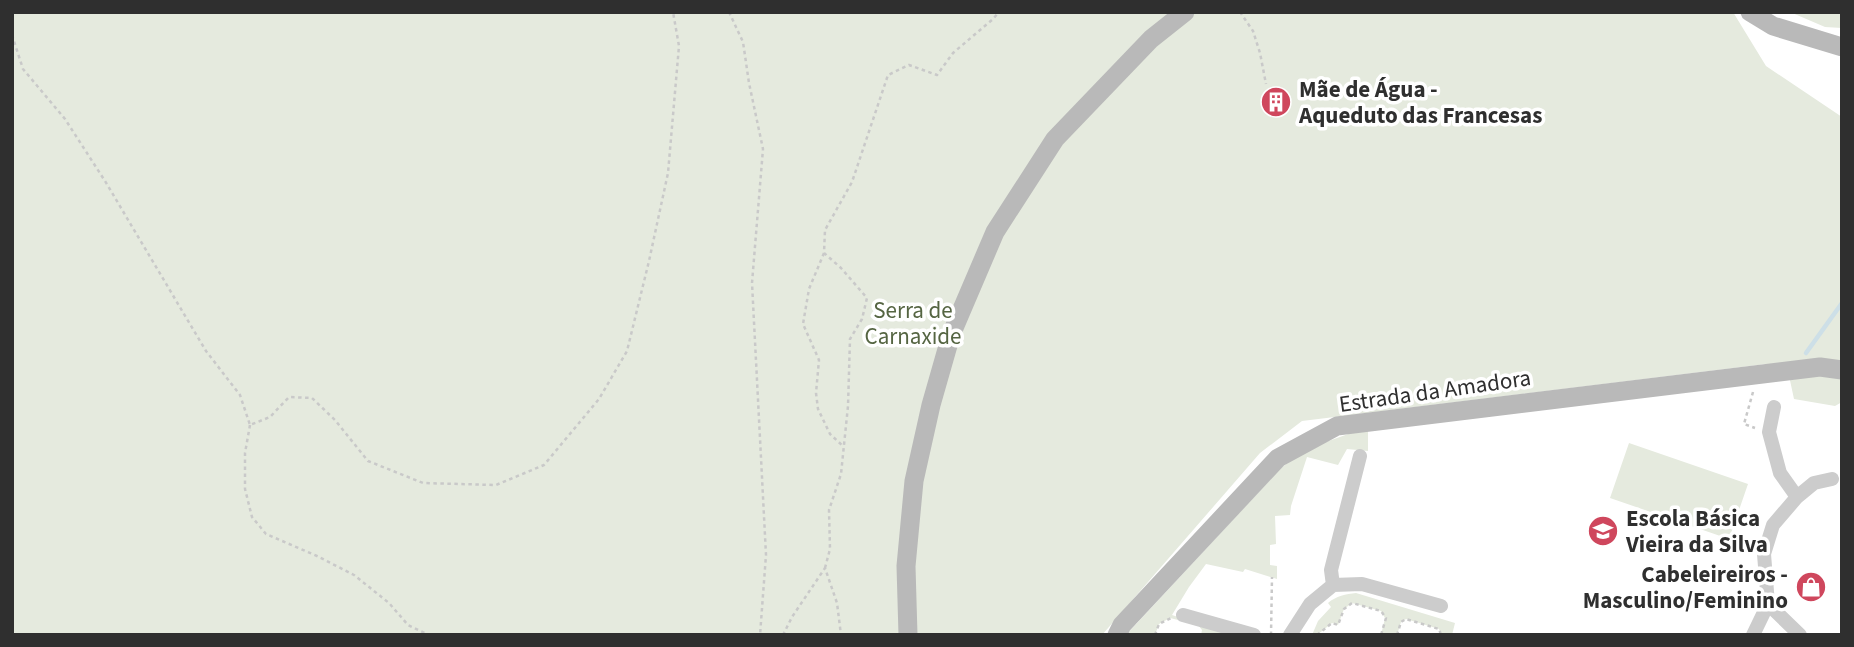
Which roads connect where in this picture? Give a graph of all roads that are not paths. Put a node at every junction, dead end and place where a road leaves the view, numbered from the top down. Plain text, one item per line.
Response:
1 (1185, 12) edge
2 (1749, 12) edge
3 (1842, 47) edge
4 (1842, 370) edge
5 (1774, 407) dead end
6 (1360, 456) dead end
7 (1832, 479) dead end
8 (1797, 497) junction
9 (1334, 585) junction
10 (1768, 604) junction
11 (1441, 606) dead end
12 (1183, 615) dead end
13 (908, 635) edge
14 (1117, 635) edge
15 (1254, 635) edge
16 (1290, 635) edge
17 (1753, 635) edge
18 (1800, 635) edge

1 - 13 street
2 - 3 street
4 - 14 street, Estrada da Amadora
5 - 8 street
6 - 9 street
7 - 8 street
8 - 10 street
9 - 11 street
9 - 16 street
10 - 17 street
10 - 18 street
12 - 15 street

